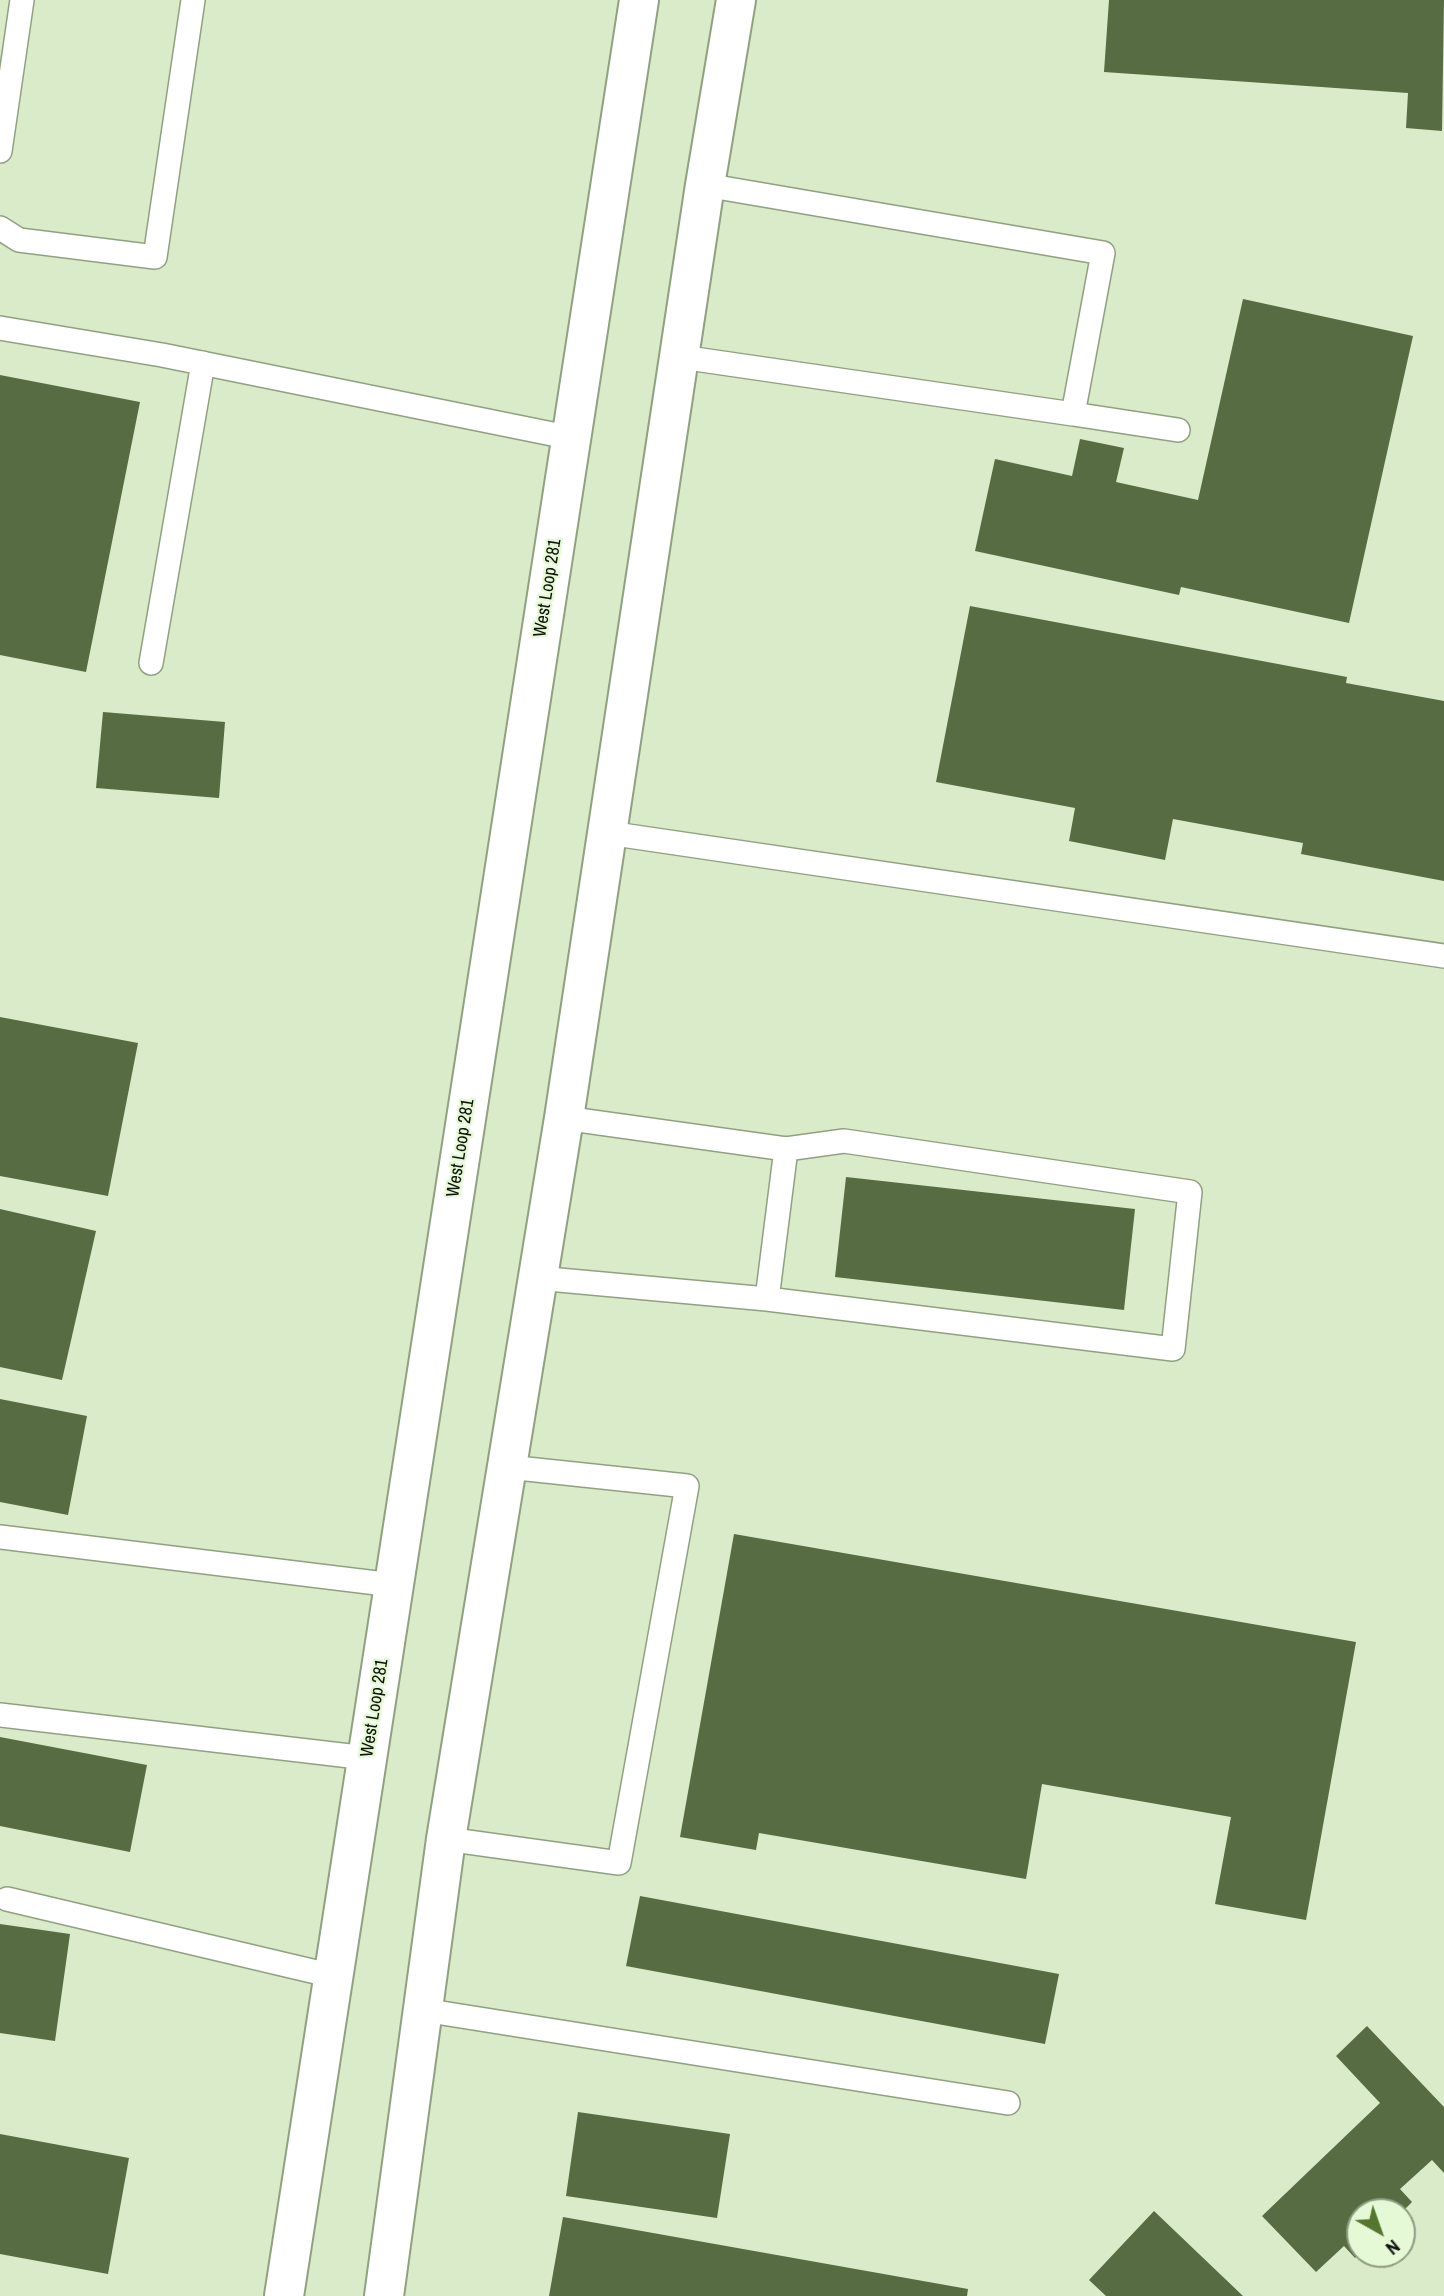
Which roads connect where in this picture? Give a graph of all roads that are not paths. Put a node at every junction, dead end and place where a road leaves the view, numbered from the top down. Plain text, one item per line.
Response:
1 (22, 0) edge
2 (193, 0) edge
3 (639, 0) edge
4 (736, 0) edge
5 (0, 151) edge
6 (705, 185) junction
7 (0, 228) edge
8 (0, 328) edge
9 (681, 357) junction
10 (203, 363) junction
11 (1073, 414) junction
12 (1178, 430) dead end
13 (572, 438) junction
14 (151, 663) dead end
15 (608, 833) junction
16 (1444, 956) edge
17 (564, 1118) junction
18 (786, 1149) junction
19 (537, 1278) junction
20 (767, 1299) junction
21 (508, 1466) junction
22 (0, 1537) edge
23 (393, 1586) junction
24 (0, 1715) edge
25 (367, 1758) junction
26 (446, 1839) junction
27 (7, 1899) dead end
28 (333, 1976) junction
29 (423, 2010) junction
30 (1008, 2102) dead end
31 (284, 2296) edge
32 (384, 2296) edge

1 - 5 lane
2 - 7 lane
3 - 13 highway, West Loop 281
4 - 6 highway
6 - 9 highway
6 - 11 lane
8 - 10 lane
9 - 11 lane
9 - 15 highway
10 - 13 lane
10 - 14 lane
11 - 12 lane
13 - 23 highway, West Loop 281
15 - 16 lane
15 - 17 highway
17 - 18 lane
17 - 19 highway
18 - 20 lane
18 - 20 lane
19 - 20 lane
19 - 21 highway
21 - 26 highway
21 - 26 lane
22 - 23 lane
23 - 25 highway, West Loop 281
24 - 25 lane
25 - 28 highway, West Loop 281
26 - 29 highway
27 - 28 lane
28 - 31 highway, West Loop 281
29 - 30 lane
29 - 32 highway

